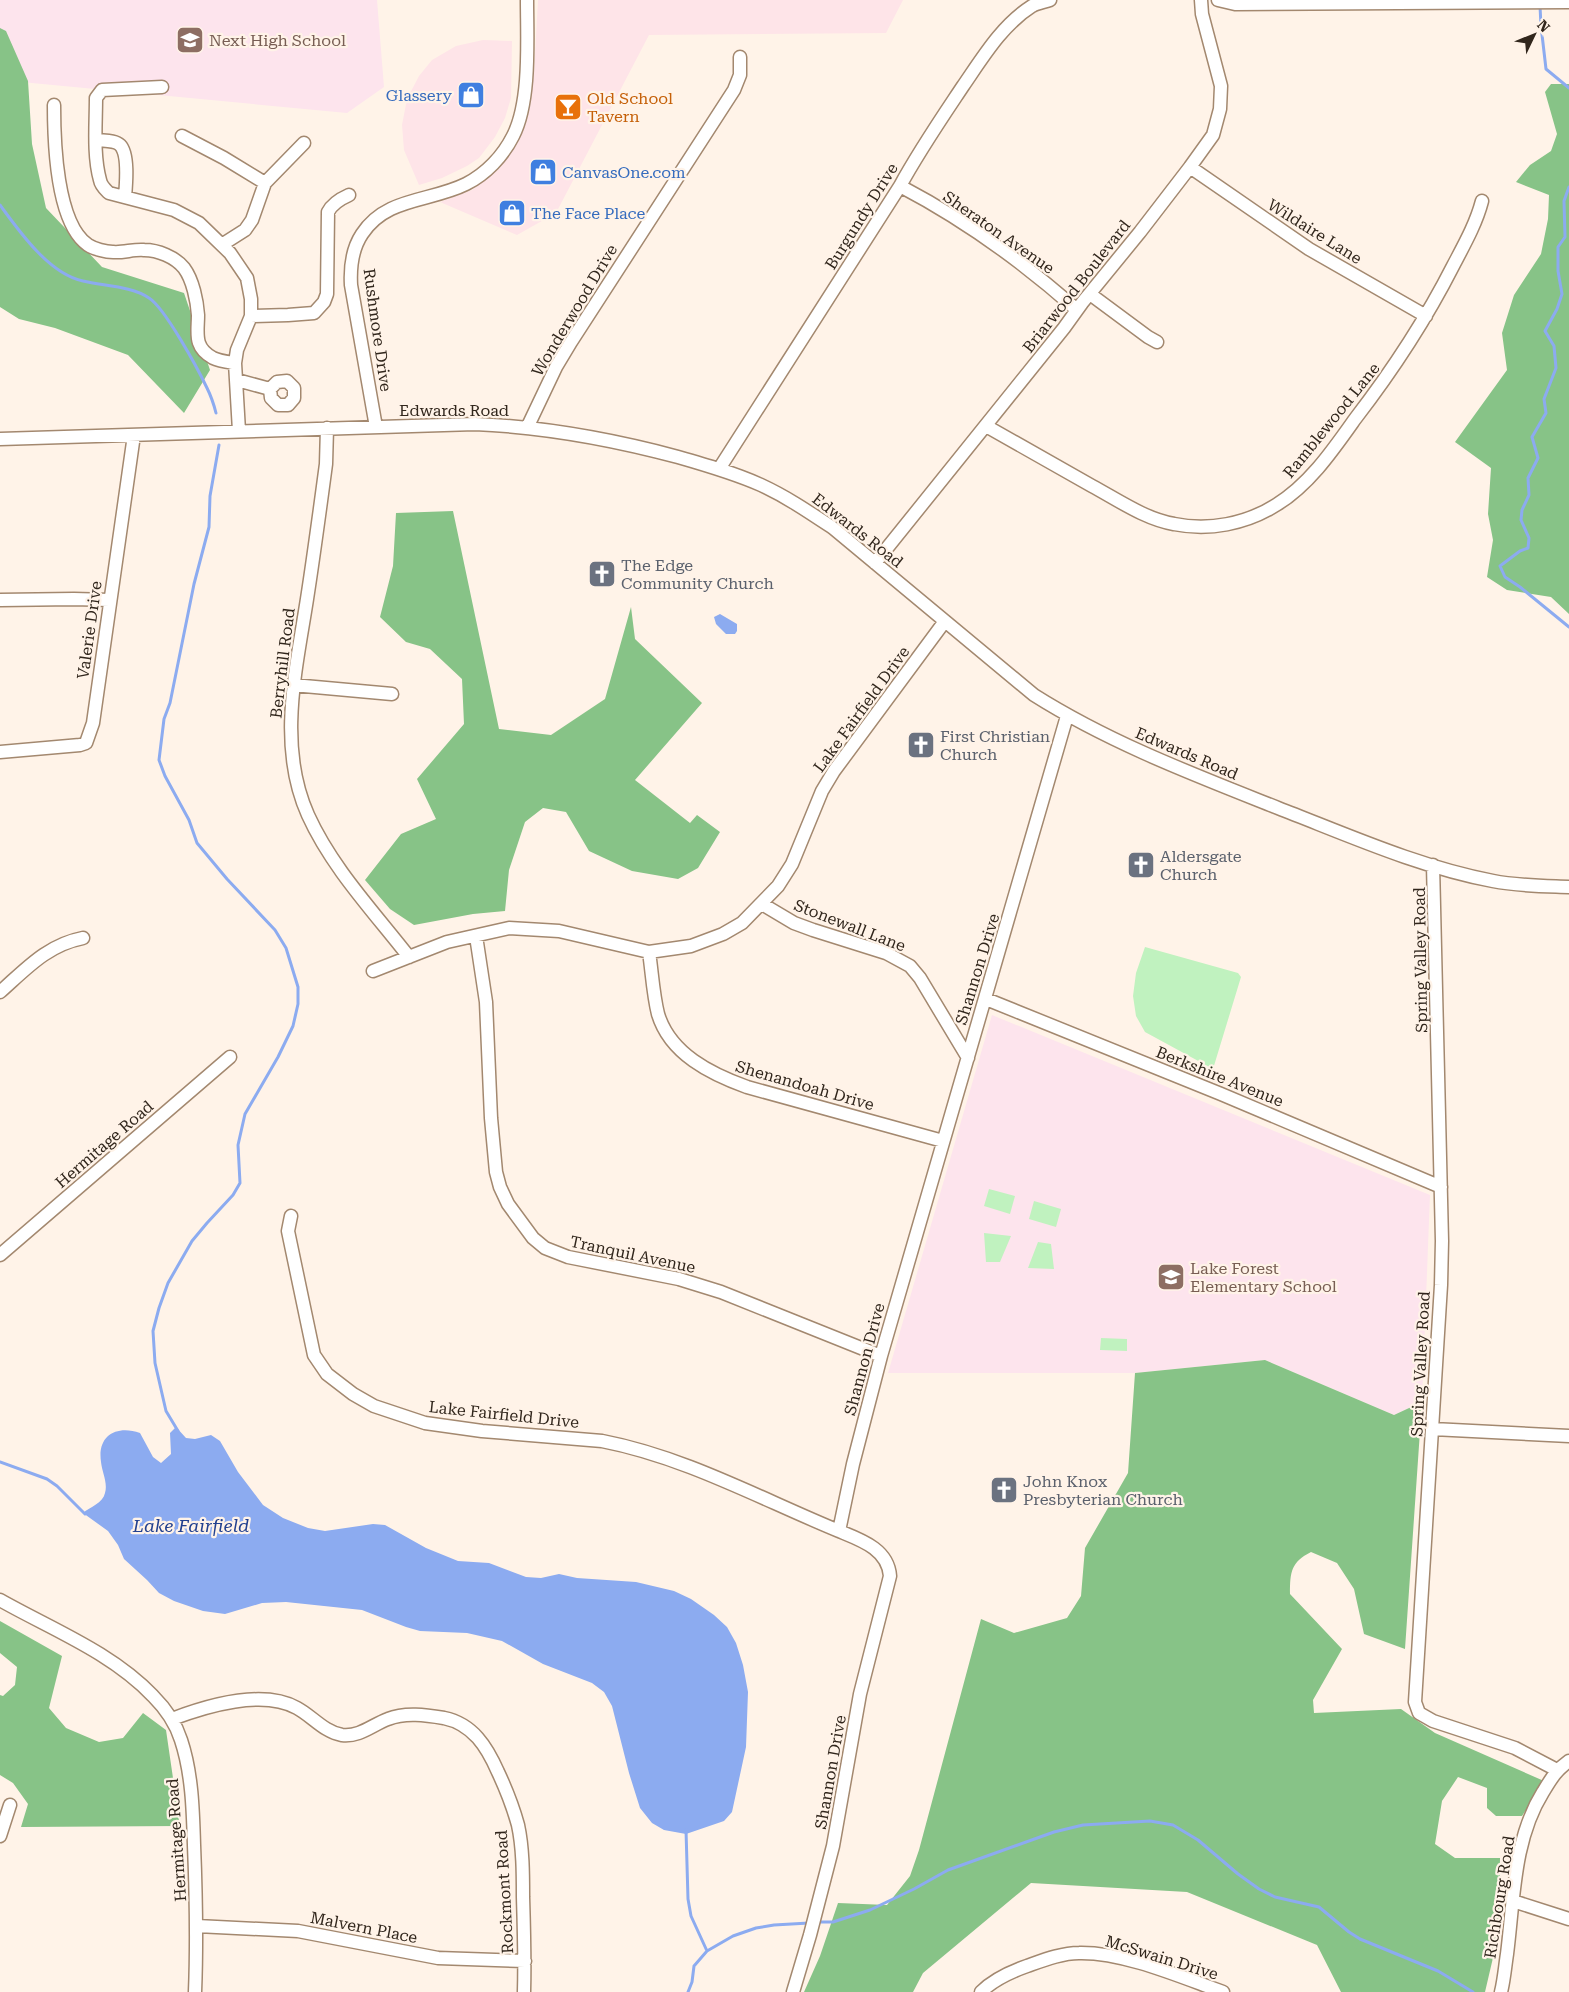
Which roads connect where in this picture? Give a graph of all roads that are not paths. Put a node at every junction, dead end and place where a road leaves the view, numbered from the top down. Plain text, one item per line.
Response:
1 (527, 0) edge
2 (1050, 0) edge
3 (1201, 0) edge
4 (1218, 0) edge
5 (1569, 2) edge
6 (740, 57) dead end
7 (162, 87) dead end
8 (54, 104) dead end
9 (182, 136) dead end
10 (97, 140) junction
11 (304, 143) dead end
12 (1190, 167) junction
13 (265, 183) junction
14 (900, 186) junction
15 (349, 194) dead end
16 (125, 197) junction
17 (1482, 201) dead end
18 (223, 244) junction
19 (1090, 294) junction
20 (1076, 310) junction
21 (252, 316) junction
22 (1426, 316) junction
23 (1157, 342) dead end
24 (235, 363) junction
25 (237, 380) junction
26 (270, 389) dead end
27 (986, 426) junction
28 (376, 427) junction
29 (327, 428) junction
30 (527, 428) junction
31 (239, 430) junction
32 (134, 435) junction
33 (0, 439) edge
34 (719, 469) junction
35 (875, 563) junction
36 (0, 600) edge
37 (109, 600) junction
38 (945, 621) junction
39 (293, 685) junction
40 (392, 694) dead end
41 (1068, 716) junction
42 (0, 752) edge
43 (1433, 865) junction
44 (1569, 887) edge
45 (762, 904) junction
46 (476, 936) junction
47 (83, 938) dead end
48 (648, 952) junction
49 (409, 957) junction
50 (373, 971) dead end
51 (0, 992) edge
52 (986, 999) junction
53 (230, 1056) dead end
54 (968, 1058) junction
55 (943, 1141) junction
56 (1441, 1187) junction
57 (291, 1216) dead end
58 (0, 1255) edge
59 (881, 1356) junction
60 (1433, 1429) junction
61 (1569, 1436) edge
62 (839, 1530) junction
63 (0, 1600) edge
64 (172, 1719) junction
65 (1569, 1761) edge
66 (1557, 1770) junction
67 (10, 1805) dead end
68 (0, 1836) edge
69 (1513, 1901) junction
70 (1569, 1919) edge
71 (197, 1926) junction
72 (525, 1961) junction
73 (195, 1992) edge
74 (524, 1992) edge
75 (792, 1992) edge
76 (981, 1992) edge
77 (1223, 1992) edge
78 (1501, 1992) edge

1 - 28 street, Rushmore Drive
2 - 14 street, Burgundy Drive
3 - 12 street, Briarwood Boulevard
4 - 5 street
6 - 30 street, Wonderwood Drive
7 - 10 street
8 - 24 street
9 - 13 street
10 - 16 street
10 - 16 street
11 - 13 street
12 - 19 street, Briarwood Boulevard
12 - 22 street, Wildaire Lane
13 - 18 street
14 - 20 street, Sheraton Avenue
14 - 34 street, Burgundy Drive
15 - 21 street
16 - 18 street
17 - 22 street, Ramblewood Lane
18 - 21 street
19 - 20 street, Briarwood Boulevard
19 - 23 street
20 - 27 street, Briarwood Boulevard
21 - 24 street
22 - 27 street, Ramblewood Lane
24 - 25 street
25 - 26 street
25 - 31 street
27 - 35 street, Briarwood Boulevard
28 - 29 street, Edwards Road
28 - 30 street, Edwards Road
29 - 31 street, Edwards Road
29 - 39 street, Berryhill Road
30 - 34 street, Edwards Road
31 - 32 street, Edwards Road
32 - 33 street, Edwards Road
32 - 37 street, Valerie Drive
34 - 35 street, Edwards Road
35 - 38 street, Edwards Road
36 - 37 street
37 - 42 street, Valerie Drive
38 - 41 street, Edwards Road
38 - 45 street, Lake Fairfield Drive
39 - 40 street
39 - 49 street, Berryhill Road
41 - 43 street, Edwards Road
41 - 52 street, Shannon Drive
43 - 44 street, Edwards Road
43 - 56 street, Spring Valley Road
45 - 48 street, Lake Fairfield Drive
45 - 54 street, Stonewall Lane
46 - 48 street, Lake Fairfield Drive
46 - 49 street, Lake Fairfield Drive
46 - 59 street, Tranquil Avenue
47 - 51 street
48 - 55 street, Shenandoah Drive
49 - 50 street, Lake Fairfield Drive
52 - 54 street, Shannon Drive
52 - 56 street, Berkshire Avenue
53 - 58 street, Hermitage Road
54 - 55 street, Shannon Drive
55 - 59 street, Shannon Drive
56 - 60 street, Spring Valley Road
57 - 62 street, Lake Fairfield Drive
59 - 62 street, Shannon Drive
60 - 61 street
60 - 66 street, Spring Valley Road
62 - 75 street, Shannon Drive
63 - 64 street, Hermitage Road
64 - 71 street, Hermitage Road
64 - 72 street, Rockmont Road
65 - 66 street, Richbourg Road
66 - 69 street, Richbourg Road
67 - 68 street
69 - 70 street
69 - 78 street, Richbourg Road
71 - 72 street, Malvern Place
71 - 73 street, Hermitage Road
72 - 74 street, Rockmont Road
76 - 77 street, McSwain Drive

